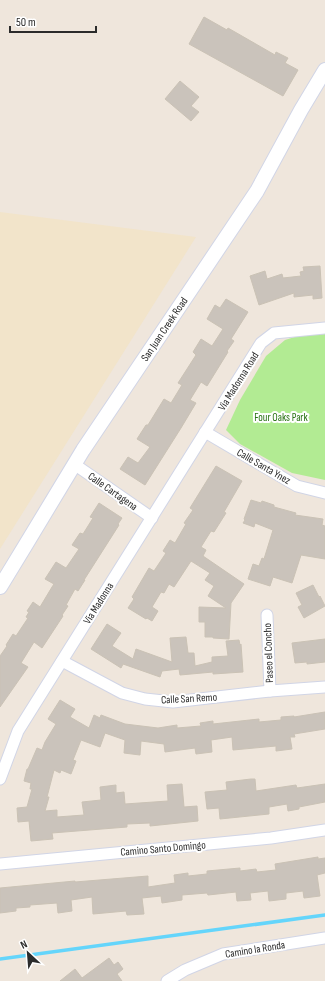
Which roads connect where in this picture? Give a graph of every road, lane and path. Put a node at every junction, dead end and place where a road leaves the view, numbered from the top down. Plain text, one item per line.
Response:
1 (325, 70) edge
2 (325, 328) edge
3 (205, 432) junction
4 (74, 464) junction
5 (325, 493) edge
6 (152, 518) junction
7 (0, 587) edge
8 (267, 616) dead end
9 (62, 662) junction
10 (325, 687) edge
11 (270, 691) junction
12 (0, 779) edge
13 (325, 830) edge
14 (0, 864) edge
15 (325, 938) edge
16 (167, 981) edge

1 - 4 street, San Juan Creek Road
2 - 3 street, Via Madonna Road
3 - 5 street, Calle Santa Ynez
3 - 6 street, Via Madonna
4 - 6 street, Calle Cartagena
4 - 7 street, San Juan Creek Road
6 - 9 street, Via Madonna
8 - 11 street, Paseo el Concho
9 - 11 street, Calle San Remo
9 - 12 street, Via Madonna
10 - 11 street, Calle San Remo
13 - 14 street, Camino Santo Domingo
15 - 16 street, Camino la Ronda

